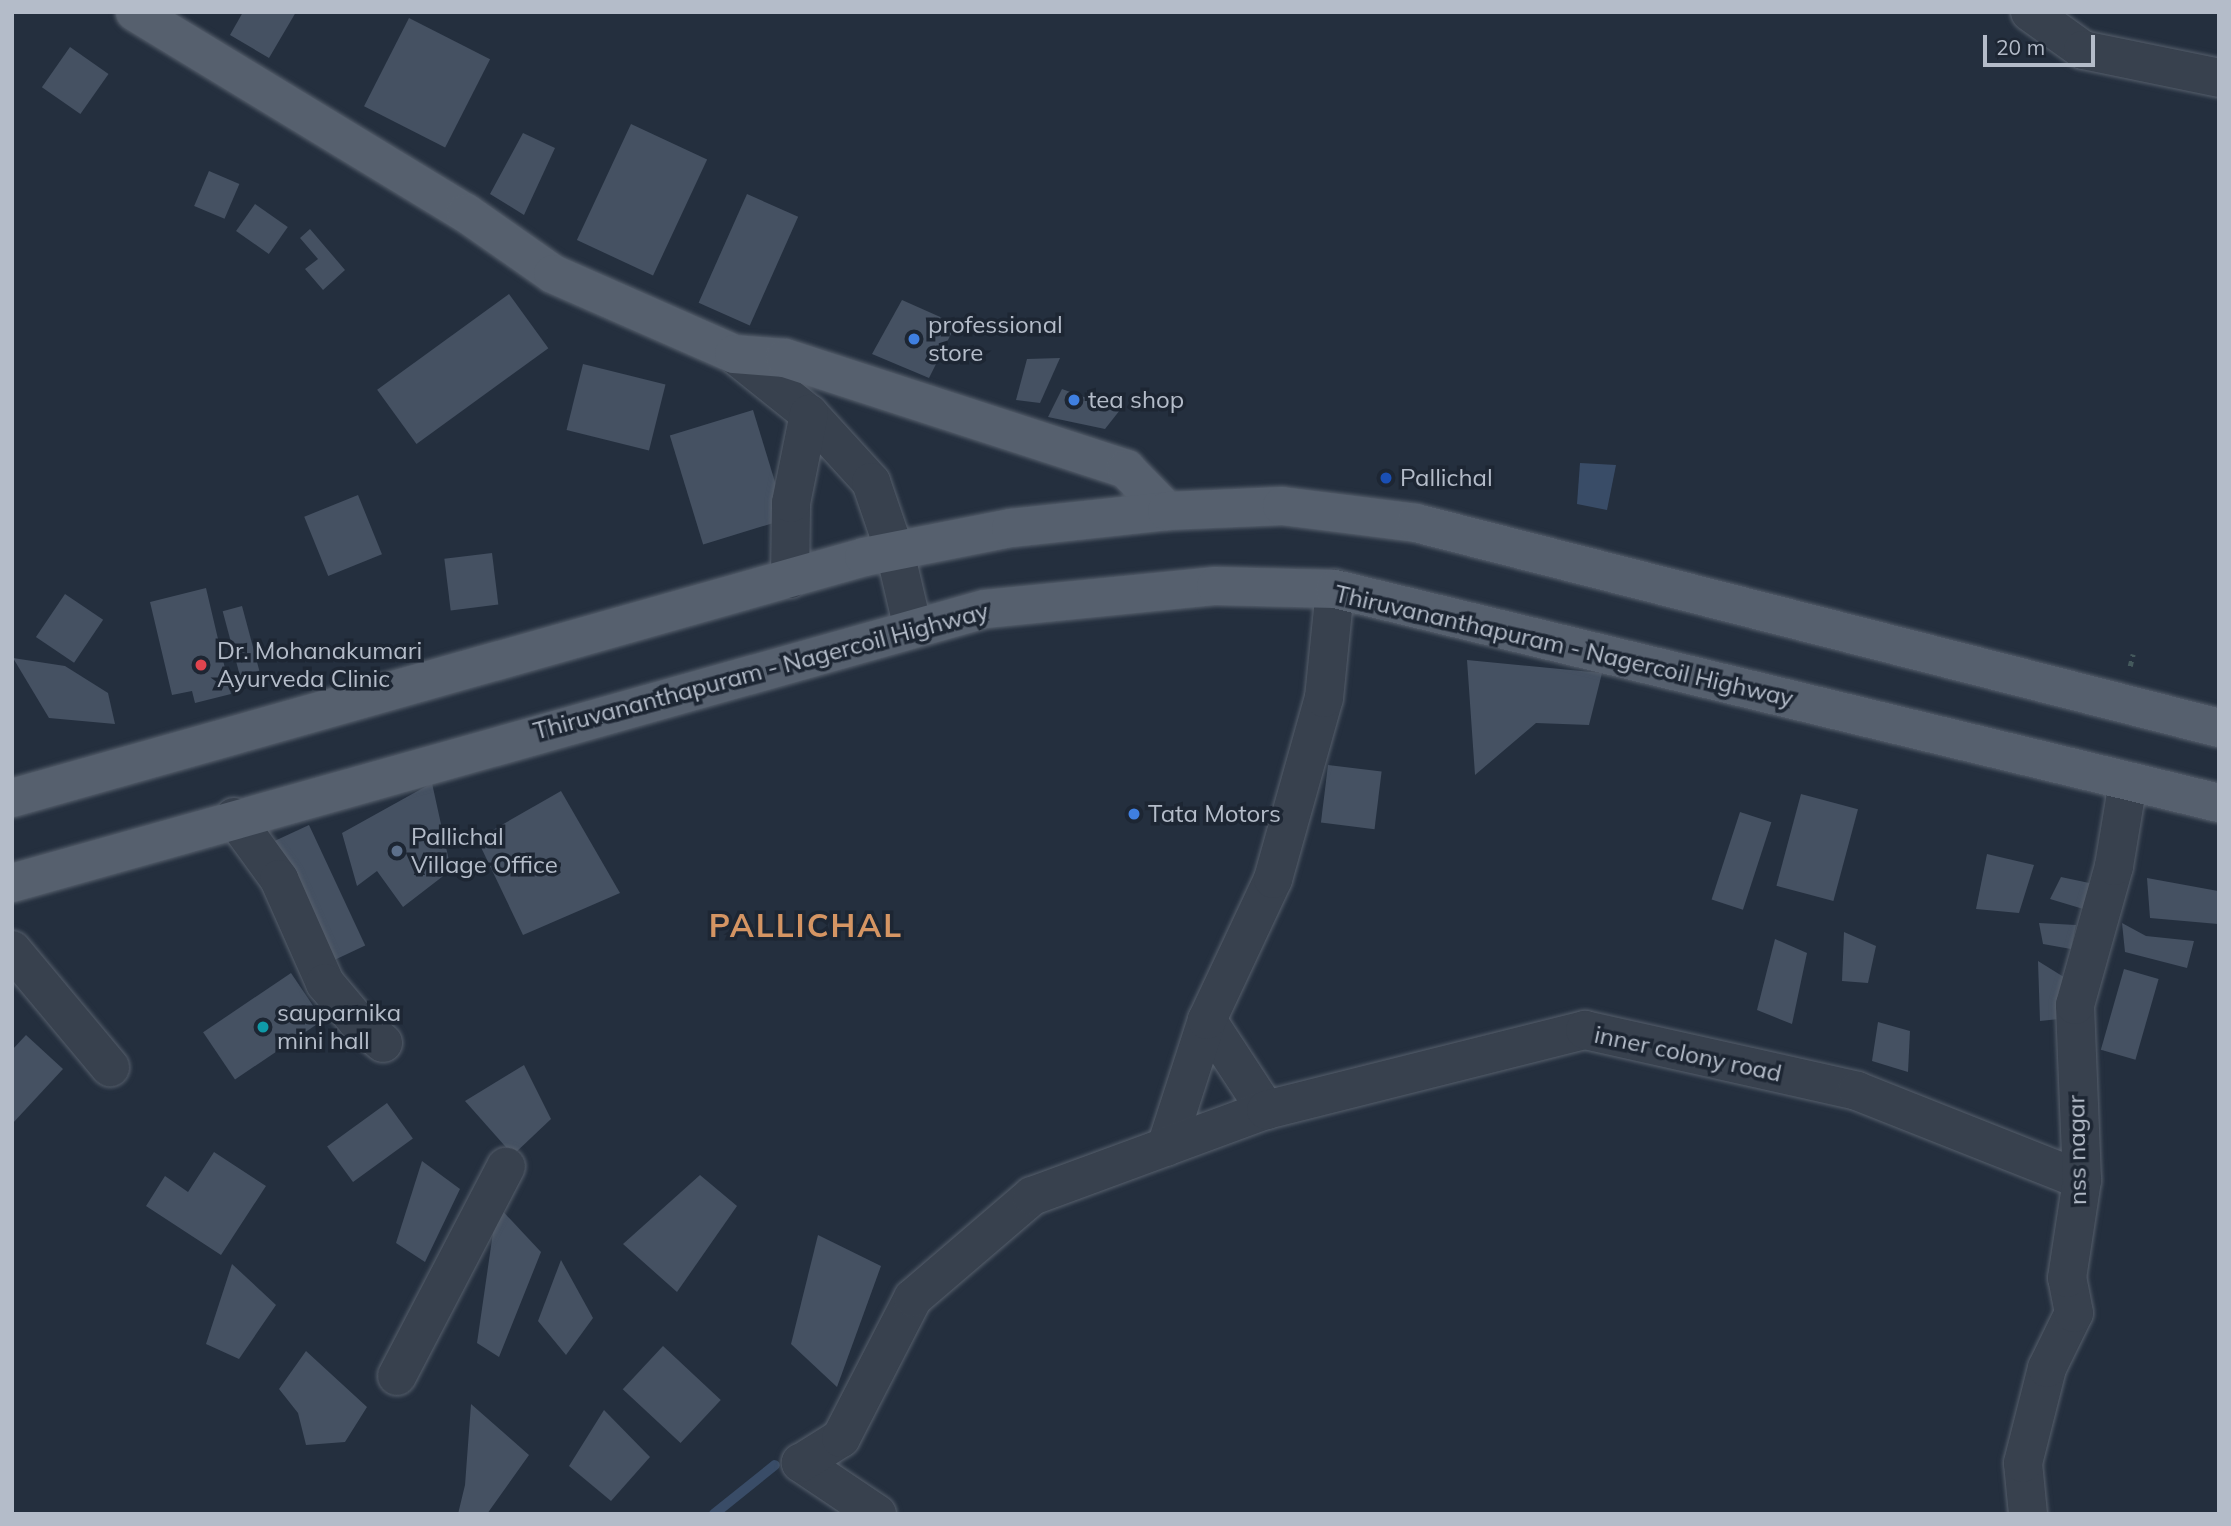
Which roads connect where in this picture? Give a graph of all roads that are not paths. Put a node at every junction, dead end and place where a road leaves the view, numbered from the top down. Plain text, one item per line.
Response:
1 (135, 12) edge
2 (2030, 12) edge
3 (2219, 78) edge
4 (734, 354) junction
5 (809, 414) junction
6 (1167, 511) junction
7 (895, 552) junction
8 (790, 579) junction
9 (1335, 589) junction
10 (913, 629) junction
11 (2219, 728) edge
12 (2128, 782) junction
13 (12, 798) edge
14 (2219, 803) edge
15 (234, 817) junction
16 (12, 883) edge
17 (12, 950) edge
18 (1207, 1020) junction
19 (383, 1043) dead end
20 (110, 1067) dead end
21 (1266, 1110) junction
22 (1166, 1147) junction
23 (506, 1167) dead end
24 (2082, 1180) junction
25 (397, 1376) dead end
26 (877, 1514) edge
27 (2028, 1514) edge

1 - 4 main road
2 - 3 street
4 - 5 street
4 - 6 main road
5 - 7 street
5 - 8 street
6 - 7 main road
6 - 11 main road
7 - 8 main road
7 - 10 street
8 - 13 main road
9 - 10 main road, Thiruvananthapuram - Nagercoil Highway
9 - 12 main road, Thiruvananthapuram - Nagercoil Highway
9 - 18 street
10 - 15 main road, Thiruvananthapuram - Nagercoil Highway
12 - 14 main road, Thiruvananthapuram - Nagercoil Highway
12 - 24 street, nss nagar
15 - 16 main road, Thiruvananthapuram - Nagercoil Highway
15 - 19 street
17 - 20 street
18 - 21 street
18 - 22 street
21 - 22 street, inner colony road
21 - 24 street, inner colony road
22 - 26 street, inner colony road
23 - 25 street
24 - 27 street, nss nagar

